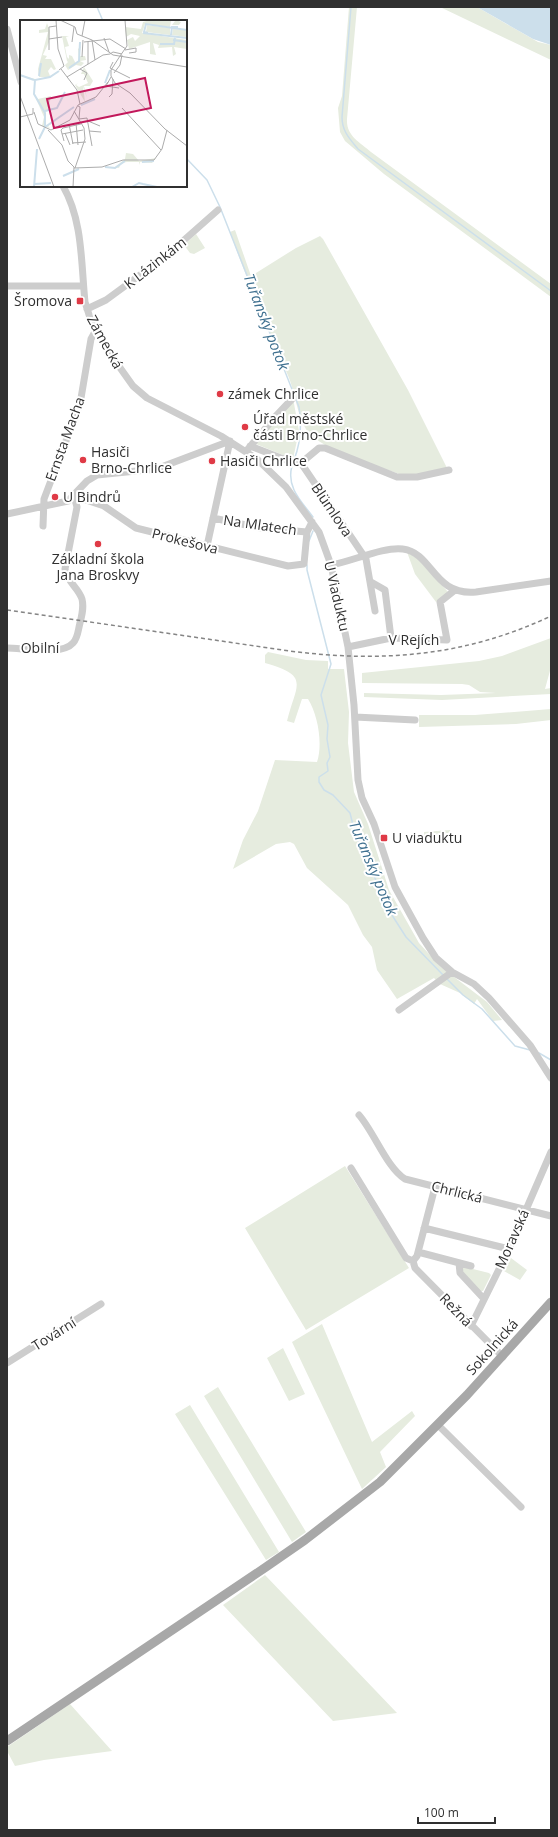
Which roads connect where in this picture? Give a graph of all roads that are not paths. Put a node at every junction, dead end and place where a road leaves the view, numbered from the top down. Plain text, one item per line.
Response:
1 (7, 29) edge
2 (20, 78) edge
3 (64, 187) edge
4 (218, 210) dead end
5 (7, 286) edge
6 (83, 286) junction
7 (87, 309) junction
8 (96, 330) junction
9 (293, 398) dead end
10 (230, 441) junction
11 (249, 449) junction
12 (296, 462) junction
13 (449, 470) dead end
14 (74, 496) junction
15 (44, 507) junction
16 (7, 514) edge
17 (213, 518) junction
18 (312, 522) junction
19 (43, 526) dead end
20 (307, 532) junction
21 (207, 546) junction
22 (364, 557) junction
23 (304, 564) joint
24 (330, 565) junction
25 (551, 581) edge
26 (371, 582) junction
27 (455, 590) junction
28 (375, 611) dead end
29 (392, 638) junction
30 (348, 646) junction
31 (7, 648) edge
32 (355, 717) junction
33 (415, 720) dead end
34 (452, 972) junction
35 (399, 1010) dead end
36 (551, 1078) edge
37 (359, 1115) dead end
38 (551, 1152) edge
39 (351, 1168) dead end
40 (435, 1187) junction
41 (525, 1210) junction
42 (551, 1216) edge
43 (424, 1228) junction
44 (508, 1249) junction
45 (418, 1252) junction
46 (413, 1261) junction
47 (459, 1263) junction
48 (471, 1266) dead end
49 (484, 1299) junction
50 (551, 1302) edge
51 (101, 1304) dead end
52 (471, 1326) junction
53 (503, 1357) junction
54 (7, 1363) edge
55 (438, 1425) junction
56 (521, 1507) dead end
57 (7, 1741) edge

1 - 2 street
3 - 6 street, Zámecká
4 - 7 street, K Lázinkám
5 - 6 street
6 - 7 street, Zámecká
7 - 8 street, Zámecká
8 - 10 street, Zámecká
8 - 15 street, Ernsta Macha
9 - 11 street
10 - 11 street, Zámecká
10 - 14 street
10 - 17 street, Na Mlatech
11 - 12 street
11 - 18 street
12 - 13 street
12 - 22 street, Blümlova
14 - 15 street
14 - 21 street, Prokešova
14 - 31 street, Obilní
15 - 16 street
15 - 19 street, Ernsta Macha
17 - 20 street, Na Mlatech
17 - 21 street, Na Mlatech
18 - 20 street, U Viaduktu
18 - 24 street, U Viaduktu
20 - 23 street, U Viaduktu
21 - 23 street, Prokešova
22 - 24 street
22 - 26 street, Blümlova
22 - 27 street
24 - 30 street, U Viaduktu
25 - 27 street
26 - 28 street, Blümlova
26 - 29 street
27 - 29 street, V Rejích
29 - 30 street, V Rejích
30 - 32 street, U Viaduktu
32 - 33 street
32 - 34 street, U Viaduktu
34 - 35 street
34 - 36 street, U Viaduktu
37 - 40 street, Chrlická
38 - 41 street, Moravská
39 - 46 street, Režná
40 - 41 street, Chrlická
40 - 43 street
41 - 42 street, Chrlická
41 - 44 street, Moravská
43 - 44 street
43 - 45 street
44 - 49 street, Moravská
45 - 46 street
45 - 47 street
46 - 52 street, Režná
47 - 48 street
47 - 49 street
49 - 52 street, Moravská
50 - 53 main road, Sokolnická
51 - 54 street, Tovární
52 - 53 street, Režná
53 - 55 main road, Sokolnická
55 - 56 street
55 - 57 main road, Sokolnická

